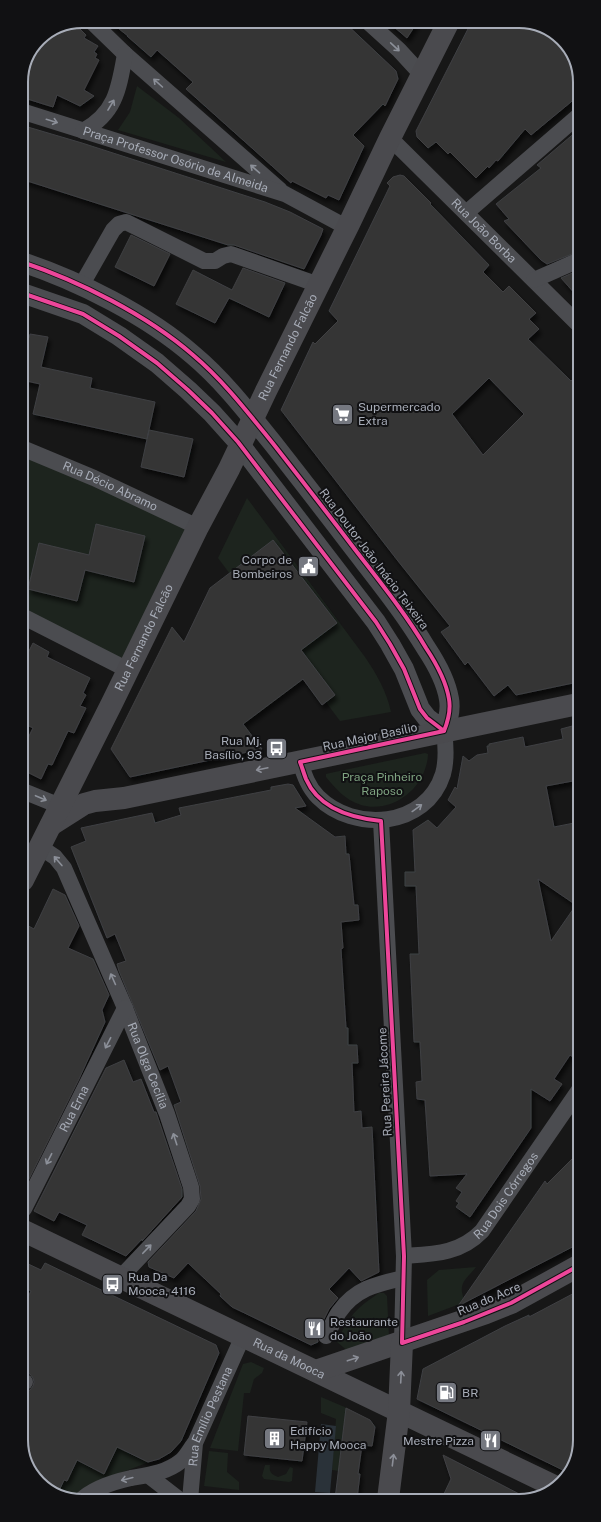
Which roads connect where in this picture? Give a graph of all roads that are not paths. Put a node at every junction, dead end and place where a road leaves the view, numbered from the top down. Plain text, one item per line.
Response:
1 (98, 28) edge
2 (375, 28) edge
3 (446, 28) edge
4 (125, 54) junction
5 (422, 75) junction
6 (28, 113) edge
7 (573, 120) edge
8 (83, 131) junction
9 (390, 138) junction
10 (285, 194) junction
11 (466, 213) junction
12 (348, 228) junction
13 (573, 263) edge
14 (28, 264) edge
15 (534, 280) junction
16 (319, 285) junction
17 (81, 286) junction
18 (28, 295) edge
19 (573, 319) edge
20 (252, 418) junction
21 (240, 445) junction
22 (28, 450) edge
23 (325, 509) junction
24 (198, 527) junction
25 (304, 528) junction
26 (351, 544) junction
27 (329, 561) junction
28 (28, 619) edge
29 (128, 670) junction
30 (573, 705) edge
31 (444, 731) junction
32 (83, 760) junction
33 (300, 762) junction
34 (28, 793) edge
35 (124, 798) junction
36 (60, 806) junction
37 (381, 821) junction
38 (50, 826) junction
39 (40, 847) junction
40 (28, 870) edge
41 (125, 1008) junction
42 (573, 1099) edge
43 (28, 1201) edge
44 (28, 1233) edge
45 (404, 1256) junction
46 (573, 1270) edge
47 (120, 1278) junction
48 (403, 1278) junction
49 (243, 1336) junction
50 (326, 1336) dead end
51 (402, 1343) junction
52 (316, 1371) junction
53 (399, 1411) junction
54 (195, 1442) junction
55 (149, 1476) junction
56 (550, 1484) edge
57 (88, 1494) edge
58 (172, 1494) edge
59 (191, 1494) edge
60 (389, 1494) edge

1 - 4 street
2 -> 5 street
3 - 5 main road, Rua Fernando Falcão
8 -> 4 street, Praça Professor Osório de Almeida
10 -> 4 street, Praça Professor Osório de Almeida
5 - 9 main road, Rua Fernando Falcão
6 -> 8 street
7 - 11 street
8 - 10 street, Praça Professor Osório de Almeida
9 - 11 street, Rua João Borba
9 - 12 main road, Rua Fernando Falcão
10 - 12 street, Praça Professor Osório de Almeida
11 - 15 street, Rua João Borba
12 - 16 main road, Rua Fernando Falcão
13 - 15 street
14 - 17 street, Rua Doutor João Inácio Teixeira
15 - 19 street, Rua João Borba
16 - 17 street
16 - 20 main road, Rua Fernando Falcão
17 - 20 street, Rua Doutor João Inácio Teixeira
18 - 21 street
20 - 21 main road, Rua Fernando Falcão
20 - 23 street, Rua Doutor João Inácio Teixeira
21 - 24 main road, Rua Fernando Falcão
21 - 25 street
22 - 24 street, Rua Décio Abramo
23 - 25 street
23 - 26 street, Rua Doutor João Inácio Teixeira
24 - 29 main road, Rua Fernando Falcão
25 - 27 street
26 - 27 street
26 - 31 street, Rua Doutor João Inácio Teixeira
27 - 31 street
28 - 29 street
29 - 32 main road, Rua Fernando Falcão
30 - 31 main road, Rua Major Basílio
31 - 33 main road, Rua Major Basílio
37 -> 31 street
32 - 35 main road
32 - 36 main road, Rua Fernando Falcão
33 -> 35 main road, Rua Major Basílio
33 - 37 street
34 -> 36 street
35 - 38 main road, Rua Major Basílio
36 - 38 main road, Rua Fernando Falcão
37 - 45 street, Rua Pereira Jácome
38 - 39 main road, Rua Fernando Falcão
39 - 40 main road, Rua Fernando Falcão
41 -> 39 street, Rua Olga Cecília
41 -> 43 street, Rua Erna
47 -> 41 street, Rua Olga Cecília
42 - 45 street, Rua Dois Córregos
44 - 47 main road, Rua da Mooca
45 - 48 street, Rua Pereira Jácome
46 - 51 main road, Rua do Acre
47 - 49 main road, Rua da Mooca
48 - 50 street
48 - 51 street, Rua Pereira Jácome
49 - 52 main road, Rua da Mooca
49 - 54 street, Rua Emílio Pestana
52 -> 51 main road, Rua do Acre
53 -> 51 main road, Rua Pereira Jácome
52 - 53 main road, Rua da Mooca
53 - 56 main road, Rua da Mooca
60 -> 53 main road, Rua Pereira Jácome
54 - 55 street
54 - 59 street, Rua Emílio Pestana
55 -> 57 street
55 - 58 street

